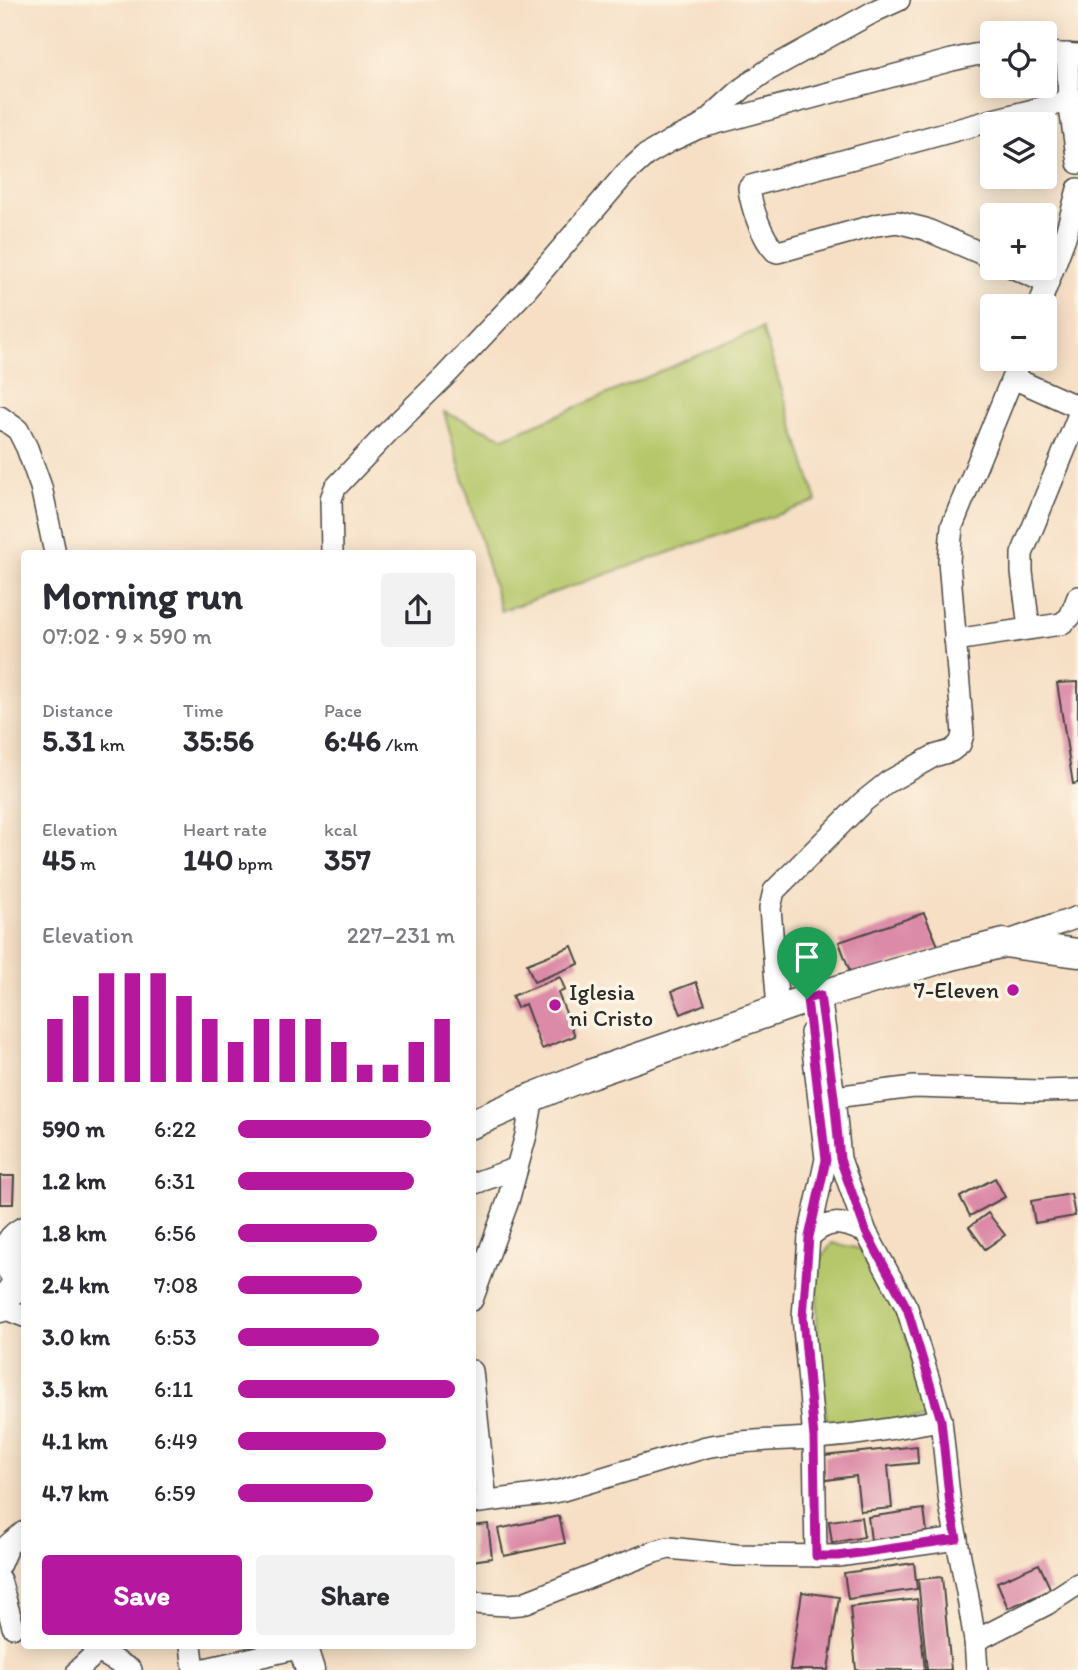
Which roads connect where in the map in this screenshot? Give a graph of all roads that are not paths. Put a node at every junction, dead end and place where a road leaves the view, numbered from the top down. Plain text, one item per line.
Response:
1 (899, 0) edge
2 (980, 54) edge
3 (1072, 54) edge
4 (1069, 101) junction
5 (698, 128) junction
6 (1078, 163) edge
7 (1078, 189) edge
8 (1071, 236) edge
9 (980, 253) edge
10 (1040, 280) edge
11 (1047, 283) junction
12 (1043, 294) edge
13 (1015, 371) edge
14 (1019, 371) edge
15 (1078, 407) edge
16 (0, 416) edge
17 (1078, 417) edge
18 (54, 550) edge
19 (332, 550) edge
20 (1078, 597) edge
21 (1029, 628) junction
22 (955, 640) junction
23 (1078, 917) edge
24 (1004, 943) junction
25 (1078, 953) edge
26 (813, 997) junction
27 (778, 1008) junction
28 (1078, 1090) edge
29 (533, 1097) junction
30 (834, 1097) junction
31 (476, 1122) edge
32 (517, 1168) junction
33 (476, 1183) edge
34 (866, 1232) junction
35 (809, 1237) junction
36 (11, 1242) edge
37 (21, 1278) edge
38 (21, 1280) edge
39 (476, 1289) edge
40 (0, 1307) edge
41 (21, 1315) edge
42 (941, 1420) junction
43 (814, 1438) junction
44 (476, 1446) edge
45 (479, 1502) edge
46 (21, 1534) edge
47 (957, 1539) junction
48 (816, 1556) junction
49 (0, 1564) edge
50 (0, 1580) edge
51 (1078, 1584) edge
52 (476, 1603) edge
53 (13, 1627) dead end
54 (975, 1641) junction
55 (97, 1649) edge
56 (100, 1649) edge
57 (191, 1649) edge
58 (305, 1654) edge
59 (78, 1670) edge
60 (131, 1670) edge
61 (194, 1670) edge
62 (201, 1670) edge
63 (977, 1670) edge

1 - 5 street
2 - 5 street
3 - 4 street
4 - 6 street
4 - 9 street
5 - 19 street
7 - 8 street
8 - 11 street
10 - 11 street
11 - 12 street
13 - 22 street
14 - 15 street
16 - 18 street
17 - 21 street
20 - 21 street
21 - 22 street
22 - 27 street
23 - 24 street
24 - 25 main road
24 - 26 main road
26 - 27 main road
26 - 30 street
26 - 35 street
27 - 29 main road
28 - 30 street
29 - 31 main road
29 - 32 street
30 - 34 street
32 - 33 street
32 - 39 street
34 - 35 street
34 - 42 street
35 - 43 street
36 - 37 main road
38 - 40 main road
40 - 41 street
42 - 43 street
42 - 47 street
43 - 45 street
43 - 48 street
44 - 45 street
46 - 49 street
47 - 48 street
47 - 54 street
48 - 52 street
50 - 53 street
51 - 54 street
54 - 63 street
55 - 59 street
56 - 60 street
57 - 61 street
58 - 62 street

